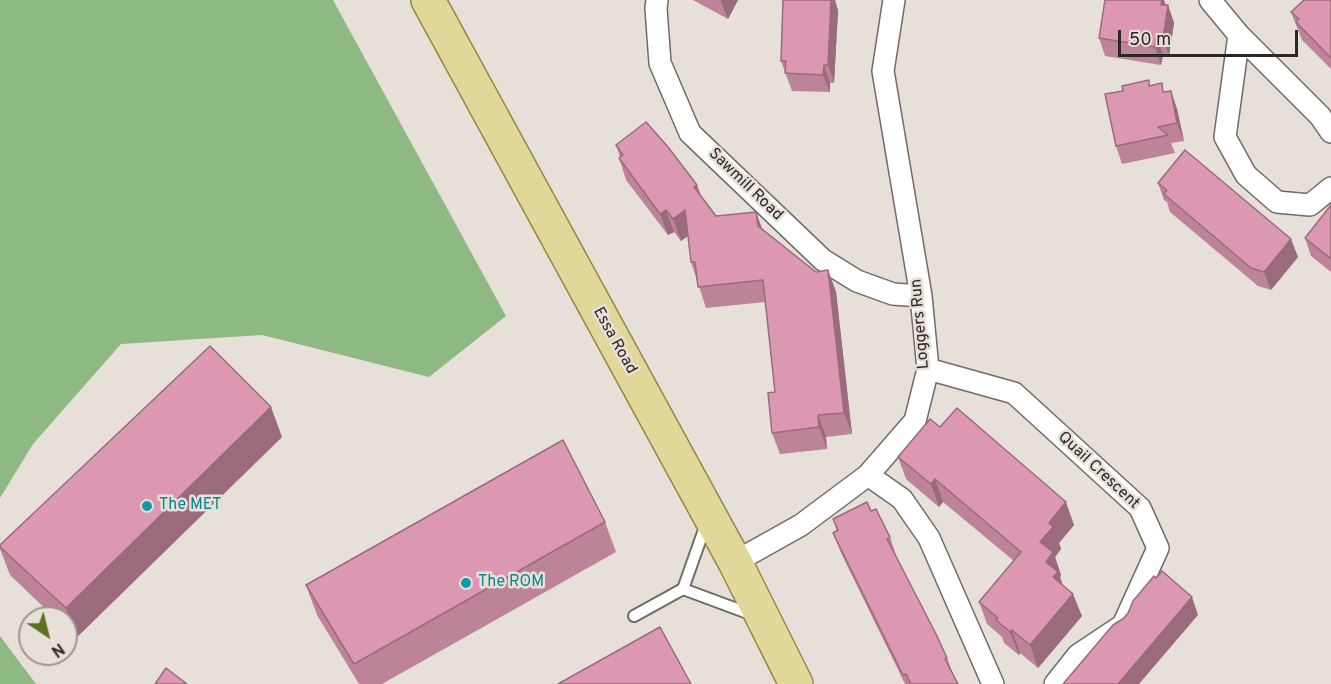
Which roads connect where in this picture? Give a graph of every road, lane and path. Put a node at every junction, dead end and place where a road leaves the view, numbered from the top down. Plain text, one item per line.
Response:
1 (428, 0) edge
2 (657, 0) edge
3 (894, 0) edge
4 (1210, 0) edge
5 (1239, 35) junction
6 (1331, 132) edge
7 (1331, 188) edge
8 (921, 296) junction
9 (927, 369) junction
10 (868, 475) junction
11 (710, 515) junction
12 (735, 562) junction
13 (683, 589) junction
14 (634, 616) dead end
15 (764, 619) junction
16 (796, 684) edge
17 (993, 684) edge
18 (1054, 684) edge

1 - 11 main road, Essa Road
2 - 8 street, Sawmill Road
3 - 8 street, Loggers Run
4 - 5 street
5 - 6 street
5 - 7 street
8 - 9 street, Loggers Run
9 - 10 street, Loggers Run
9 - 18 street, Quail Crescent
10 - 12 street, Loggers Run
10 - 17 street
11 - 12 main road, Essa Road
11 - 13 lane
12 - 15 main road, Essa Road
13 - 14 lane
13 - 15 lane
15 - 16 main road, Essa Road

